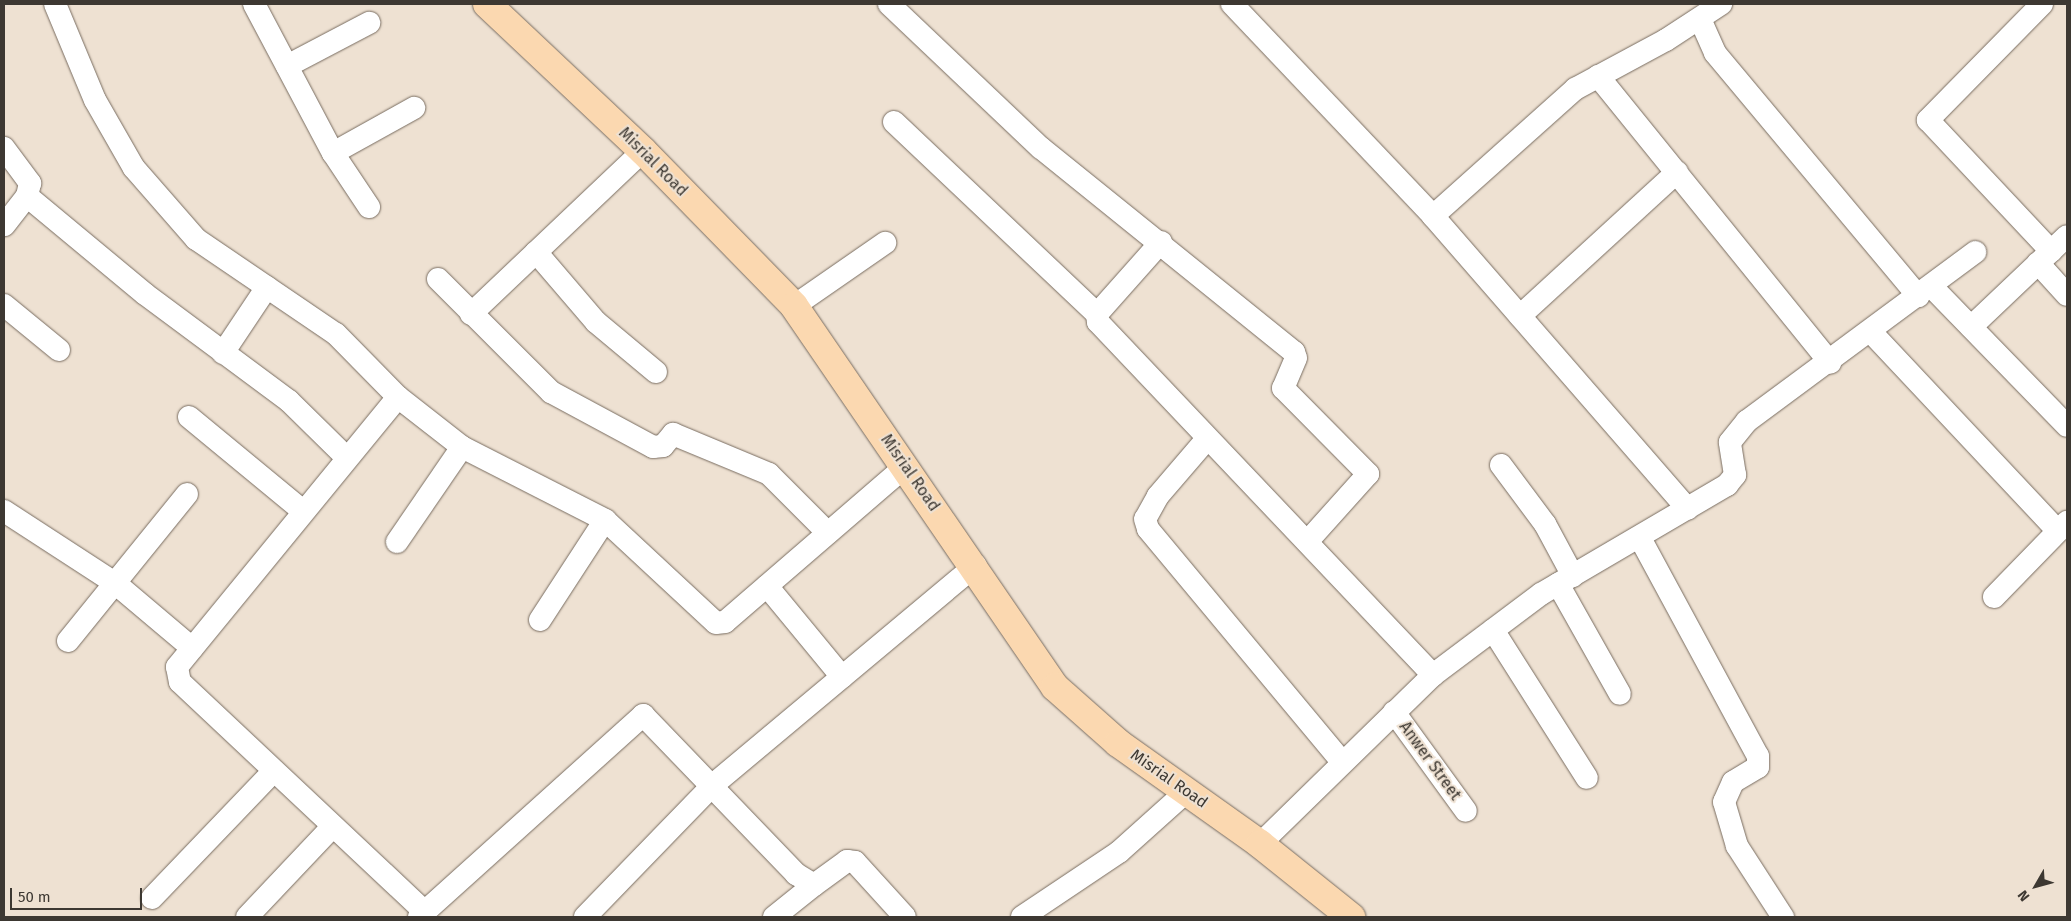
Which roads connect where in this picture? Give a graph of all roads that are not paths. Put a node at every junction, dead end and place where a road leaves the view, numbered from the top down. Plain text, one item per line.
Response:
1 (55, 4) edge
2 (254, 4) edge
3 (889, 4) edge
4 (1232, 4) edge
5 (1721, 4) edge
6 (2042, 4) edge
7 (497, 9) edge
8 (1700, 19) junction
9 (369, 23) dead end
10 (287, 66) junction
11 (1598, 76) junction
12 (414, 108) dead end
13 (894, 122) dead end
14 (4, 148) edge
15 (643, 151) junction
16 (333, 153) junction
17 (1678, 172) junction
18 (28, 196) junction
19 (369, 207) dead end
20 (1433, 216) junction
21 (4, 225) edge
22 (1161, 242) junction
23 (885, 243) dead end
24 (2052, 250) edge
25 (536, 252) junction
26 (1975, 252) dead end
27 (438, 279) dead end
28 (267, 287) junction
29 (1924, 291) junction
30 (2067, 295) edge
31 (4, 305) edge
32 (794, 306) junction
33 (471, 314) junction
34 (1097, 314) junction
35 (1520, 316) junction
36 (1971, 327) junction
37 (1871, 332) junction
38 (59, 350) dead end
39 (223, 353) junction
40 (1830, 362) junction
41 (656, 372) dead end
42 (398, 397) junction
43 (189, 417) dead end
44 (2067, 426) edge
45 (1206, 440) junction
46 (462, 447) junction
47 (347, 458) junction
48 (1501, 464) dead end
49 (906, 466) junction
50 (187, 494) dead end
51 (1688, 509) junction
52 (303, 511) junction
53 (7, 520) edge
54 (605, 520) junction
55 (2063, 526) edge
56 (828, 533) junction
57 (1640, 538) junction
58 (397, 542) dead end
59 (1307, 542) junction
60 (976, 565) junction
61 (1566, 580) junction
62 (114, 583) junction
63 (767, 586) junction
64 (1994, 597) dead end
65 (540, 620) dead end
66 (1493, 630) junction
67 (68, 641) dead end
68 (192, 648) junction
69 (1433, 675) junction
70 (842, 677) junction
71 (1620, 694) dead end
72 (1394, 712) junction
73 (1342, 762) junction
74 (274, 771) junction
75 (1588, 778) dead end
76 (714, 784) junction
77 (1187, 791) junction
78 (1466, 811) dead end
79 (333, 826) junction
80 (1260, 844) junction
81 (814, 885) junction
82 (152, 898) dead end
83 (423, 915) edge
84 (248, 917) edge
85 (585, 917) edge
86 (774, 917) edge
87 (905, 917) edge
88 (1022, 917) edge
89 (1351, 917) edge
90 (1783, 917) edge

1 - 28 street
2 - 10 street
3 - 22 street
4 - 20 street
5 - 8 street
6 - 24 street
7 - 15 main road, Misrial Road
8 - 11 street
8 - 29 street
9 - 10 street
10 - 16 street
11 - 17 street
11 - 20 street
12 - 16 street
13 - 34 street
14 - 18 street
15 - 25 street
15 - 32 main road, Misrial Road
16 - 19 street
17 - 35 street
17 - 40 street
18 - 21 street
18 - 39 street
20 - 35 street
22 - 34 street
22 - 59 street
23 - 32 street
24 - 30 street
24 - 36 street
25 - 33 street
25 - 41 street
26 - 29 street
27 - 33 street
28 - 39 street
28 - 42 street
29 - 36 street
29 - 37 street
31 - 38 street
32 - 49 main road, Misrial Road
33 - 56 street
34 - 45 street
35 - 51 street
36 - 44 street
37 - 40 street
37 - 55 street
39 - 47 street
40 - 51 street
42 - 46 street
42 - 47 street
43 - 52 street
45 - 59 street
45 - 73 street
46 - 54 street
46 - 58 street
47 - 52 street
48 - 61 street
49 - 56 street
49 - 60 main road, Misrial Road
50 - 62 street
51 - 57 street
52 - 68 street
53 - 62 street
54 - 63 street
54 - 65 street
55 - 64 street
56 - 63 street
57 - 61 street
57 - 90 street
59 - 69 street
60 - 70 street
60 - 77 main road, Misrial Road
61 - 66 street
61 - 71 street
62 - 67 street
62 - 68 street
63 - 70 street
66 - 69 street
66 - 75 street
68 - 74 street
69 - 72 street
70 - 76 street
72 - 73 street
72 - 78 street, Anwer Street
73 - 80 street
74 - 79 street
74 - 82 street
76 - 81 street
76 - 83 street
76 - 85 street
77 - 80 main road, Misrial Road
77 - 88 street
79 - 83 street
79 - 84 street
80 - 89 main road, Misrial Road
81 - 86 street
81 - 87 street

